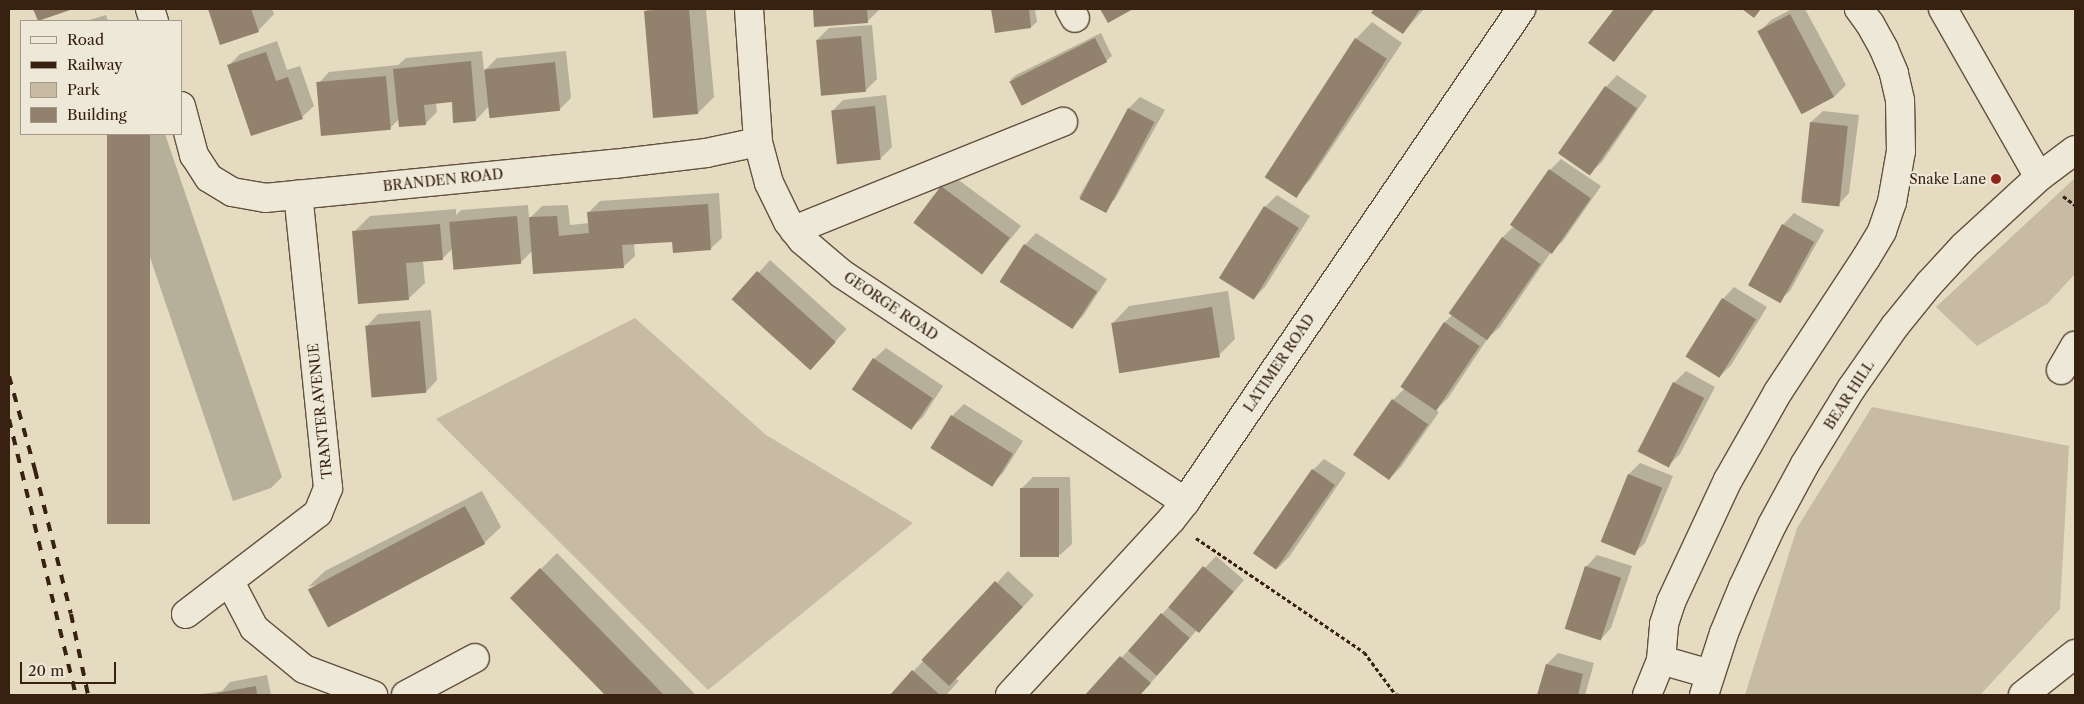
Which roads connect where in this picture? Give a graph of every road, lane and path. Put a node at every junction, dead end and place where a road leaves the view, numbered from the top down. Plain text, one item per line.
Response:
1 (749, 9) edge
2 (1520, 9) edge
3 (1859, 9) edge
4 (1943, 9) edge
5 (182, 110) edge
6 (1063, 122) dead end
7 (758, 142) junction
8 (2075, 150) edge
9 (2039, 177) junction
10 (298, 195) junction
11 (794, 230) junction
12 (2075, 346) edge
13 (2062, 370) dead end
14 (1178, 511) junction
15 (230, 582) junction
16 (186, 614) dead end
17 (2075, 654) edge
18 (475, 658) dead end
19 (1661, 660) junction
20 (1707, 685) edge
21 (374, 695) edge
22 (406, 695) edge
23 (1010, 695) edge
24 (1396, 695) edge
25 (1647, 695) edge
26 (2023, 695) edge

1 - 7 street, GEORGE ROAD
2 - 14 street, LATIMER ROAD
3 - 19 street
4 - 9 street
5 - 10 street, BRANDEN ROAD
6 - 11 street
7 - 10 street, BRANDEN ROAD
7 - 11 street, GEORGE ROAD
8 - 9 street, BEAR HILL
9 - 20 street, BEAR HILL
10 - 15 street, TRANTER AVENUE
11 - 14 street, GEORGE ROAD
12 - 13 street
14 - 23 street, LATIMER ROAD
14 - 24 path
15 - 16 street, TRANTER AVENUE
15 - 21 street
17 - 26 street
18 - 22 street
19 - 20 street
19 - 25 street

